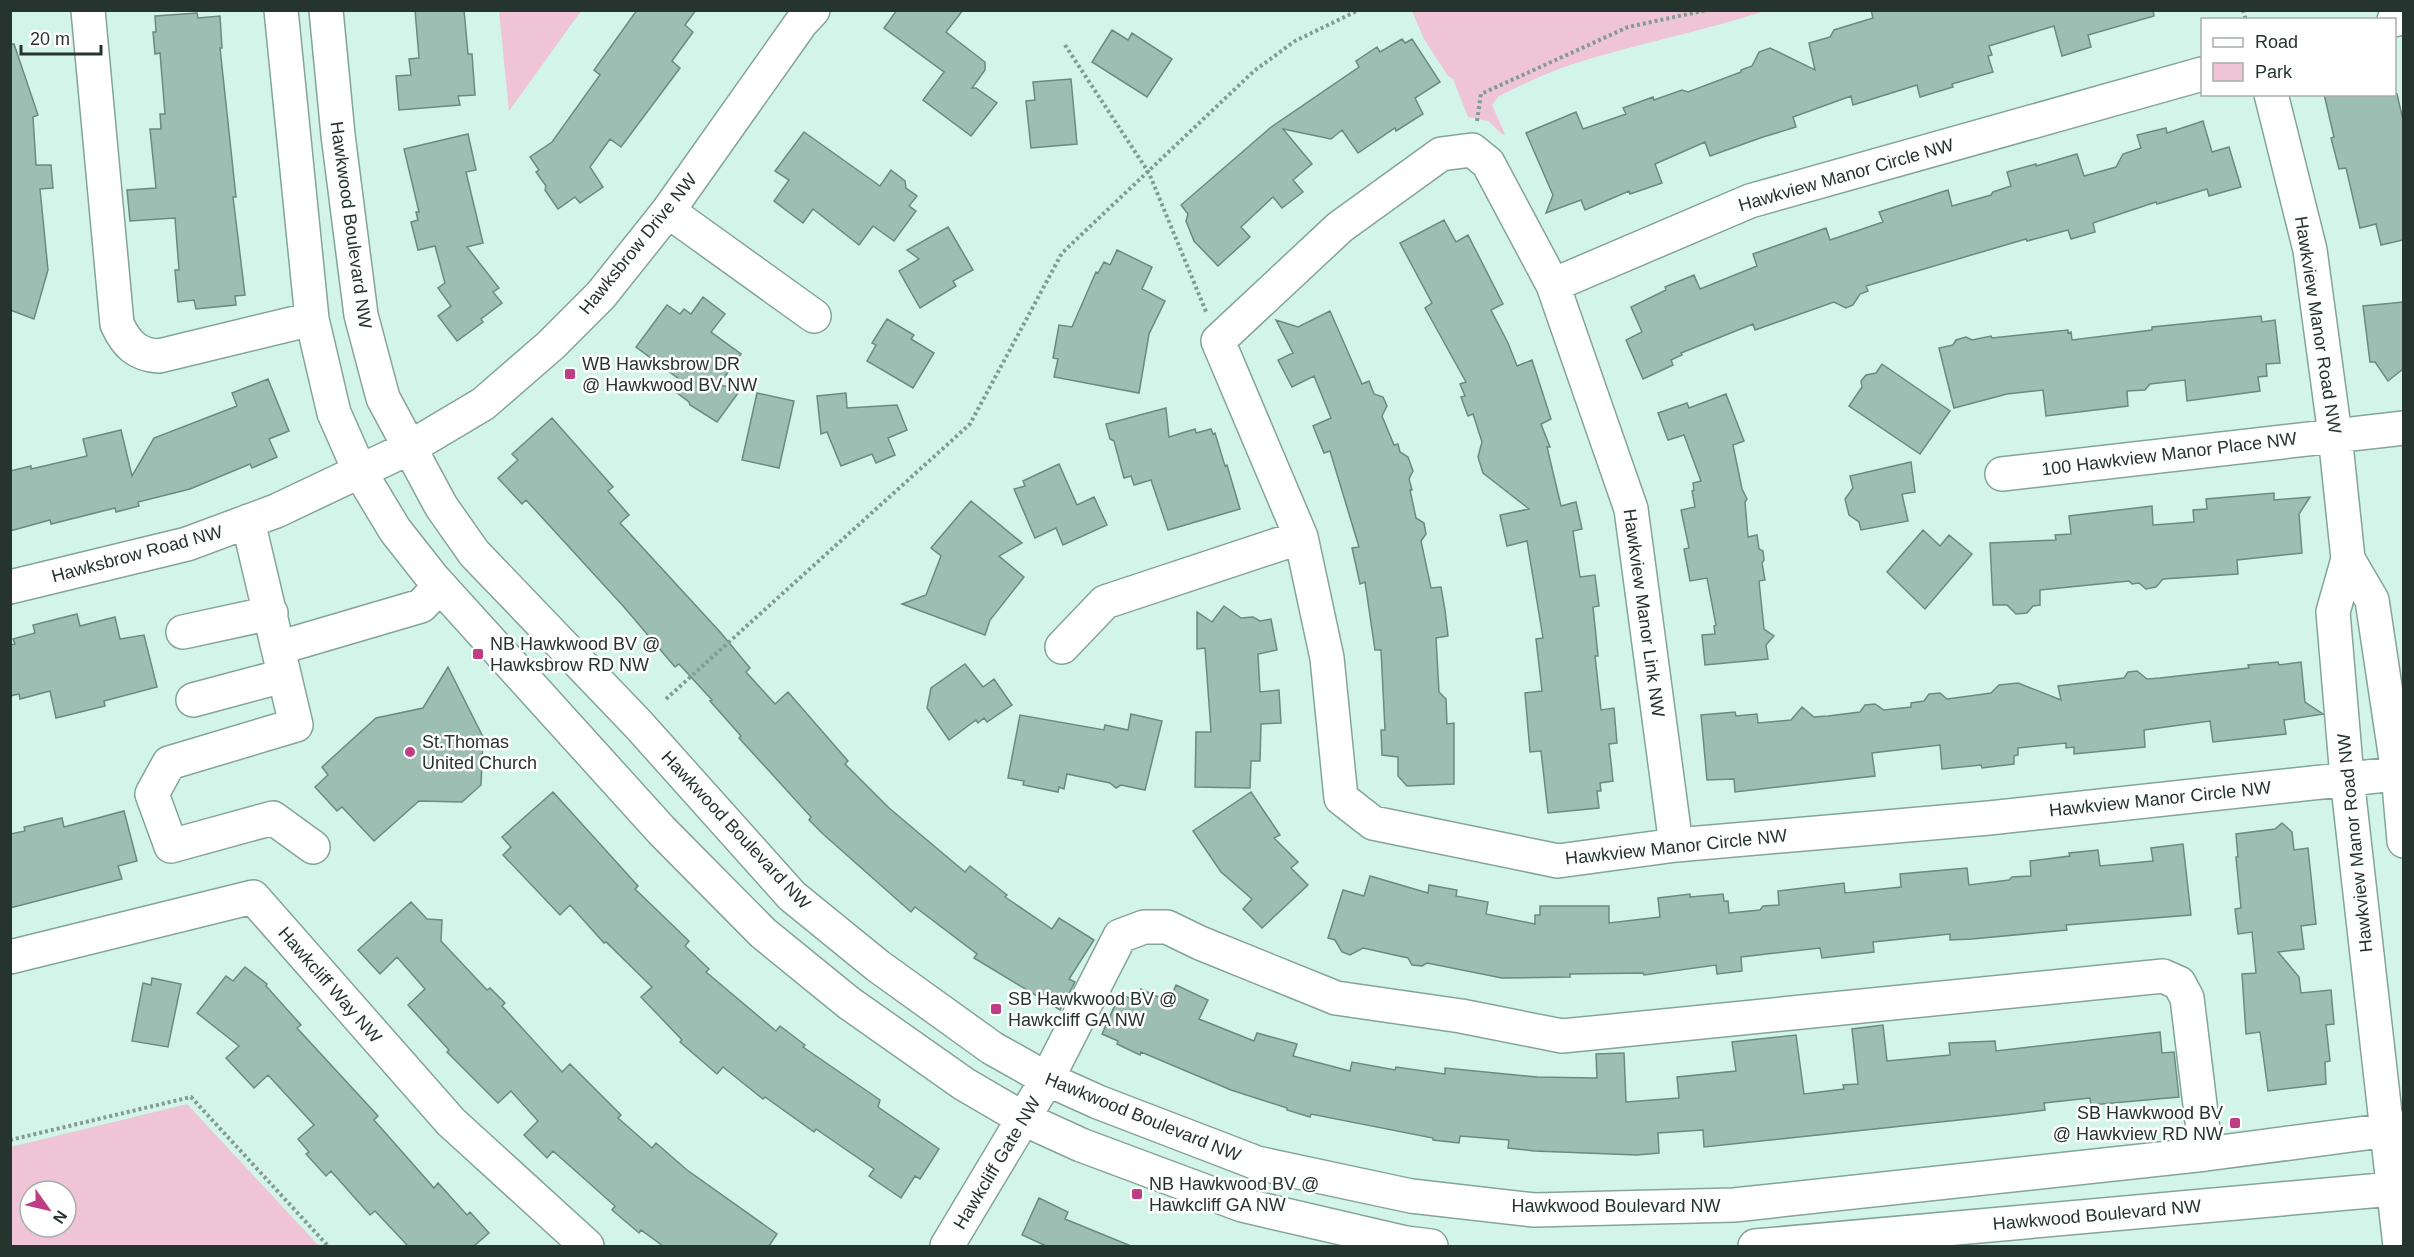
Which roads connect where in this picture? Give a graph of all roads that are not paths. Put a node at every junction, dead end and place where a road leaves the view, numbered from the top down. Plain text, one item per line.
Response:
1 (88, 10) edge
2 (281, 10) edge
3 (326, 10) edge
4 (813, 10) edge
5 (2201, 74) edge
6 (2272, 96) edge
7 (668, 211) junction
8 (1553, 285) junction
9 (814, 316) dead end
10 (312, 319) junction
11 (2403, 428) edge
12 (2336, 435) junction
13 (409, 448) junction
14 (360, 472) junction
15 (2002, 474) dead end
16 (248, 521) junction
17 (1300, 537) junction
18 (2348, 559) junction
19 (440, 586) junction
20 (10, 587) edge
21 (271, 613) junction
22 (183, 632) dead end
23 (1062, 647) dead end
24 (280, 662) junction
25 (193, 700) dead end
26 (2401, 773) edge
27 (2347, 778) junction
28 (2403, 841) edge
29 (1677, 845) junction
30 (313, 847) dead end
31 (10, 957) edge
32 (1047, 1079) junction
33 (1024, 1119) junction
34 (2395, 1129) edge
35 (2206, 1154) junction
36 (2398, 1189) edge
37 (1734, 1205) junction
38 (587, 1246) edge
39 (947, 1246) edge
40 (1431, 1246) edge
41 (1736, 1246) edge
42 (1755, 1246) edge
43 (2400, 1246) edge

1 - 10 street
2 - 10 street
3 - 13 street, Hawkwood Boulevard NW
4 - 7 street, Hawksbrow Drive NW
5 - 8 street, Hawkview Manor Circle NW
6 - 12 street, Hawkview Manor Road NW
7 - 9 street
7 - 13 street, Hawksbrow Drive NW
8 - 17 street, Hawkview Manor Circle NW
8 - 29 street, Hawkview Manor Link NW
10 - 14 street
11 - 12 street, 100 Hawkview Manor Place NW
12 - 15 street, 100 Hawkview Manor Place NW
12 - 18 street, Hawkview Manor Road NW
13 - 14 street, Hawksbrow Drive NW
13 - 32 street, Hawkwood Boulevard NW
14 - 16 street, Hawksbrow Road NW
14 - 19 street
16 - 20 street, Hawksbrow Road NW
16 - 21 street
17 - 23 street
17 - 29 street, Hawkview Manor Circle NW
18 - 26 street, Hawkview Manor Road NW
18 - 27 street, Hawkview Manor Road NW
19 - 24 street
19 - 33 street
21 - 22 street
21 - 24 street
24 - 25 street
24 - 30 street
26 - 27 street, Hawkview Manor Circle NW
26 - 28 street, Hawkview Manor Road NW
27 - 29 street, Hawkview Manor Circle NW
27 - 34 street, Hawkview Manor Road NW
31 - 38 street, Hawkcliff Way NW
32 - 33 street, Hawkcliff Gate NW
32 - 35 street, Hawkcliff Gate NW
32 - 37 street, Hawkwood Boulevard NW
33 - 39 street, Hawkcliff Gate NW
33 - 40 street
34 - 35 street, Hawkwood Boulevard NW
34 - 36 street, Hawkview Manor Road NW
35 - 37 street, Hawkwood Boulevard NW
36 - 42 street, Hawkwood Boulevard NW
36 - 43 street, Hawkview Manor Road NW
37 - 41 street

